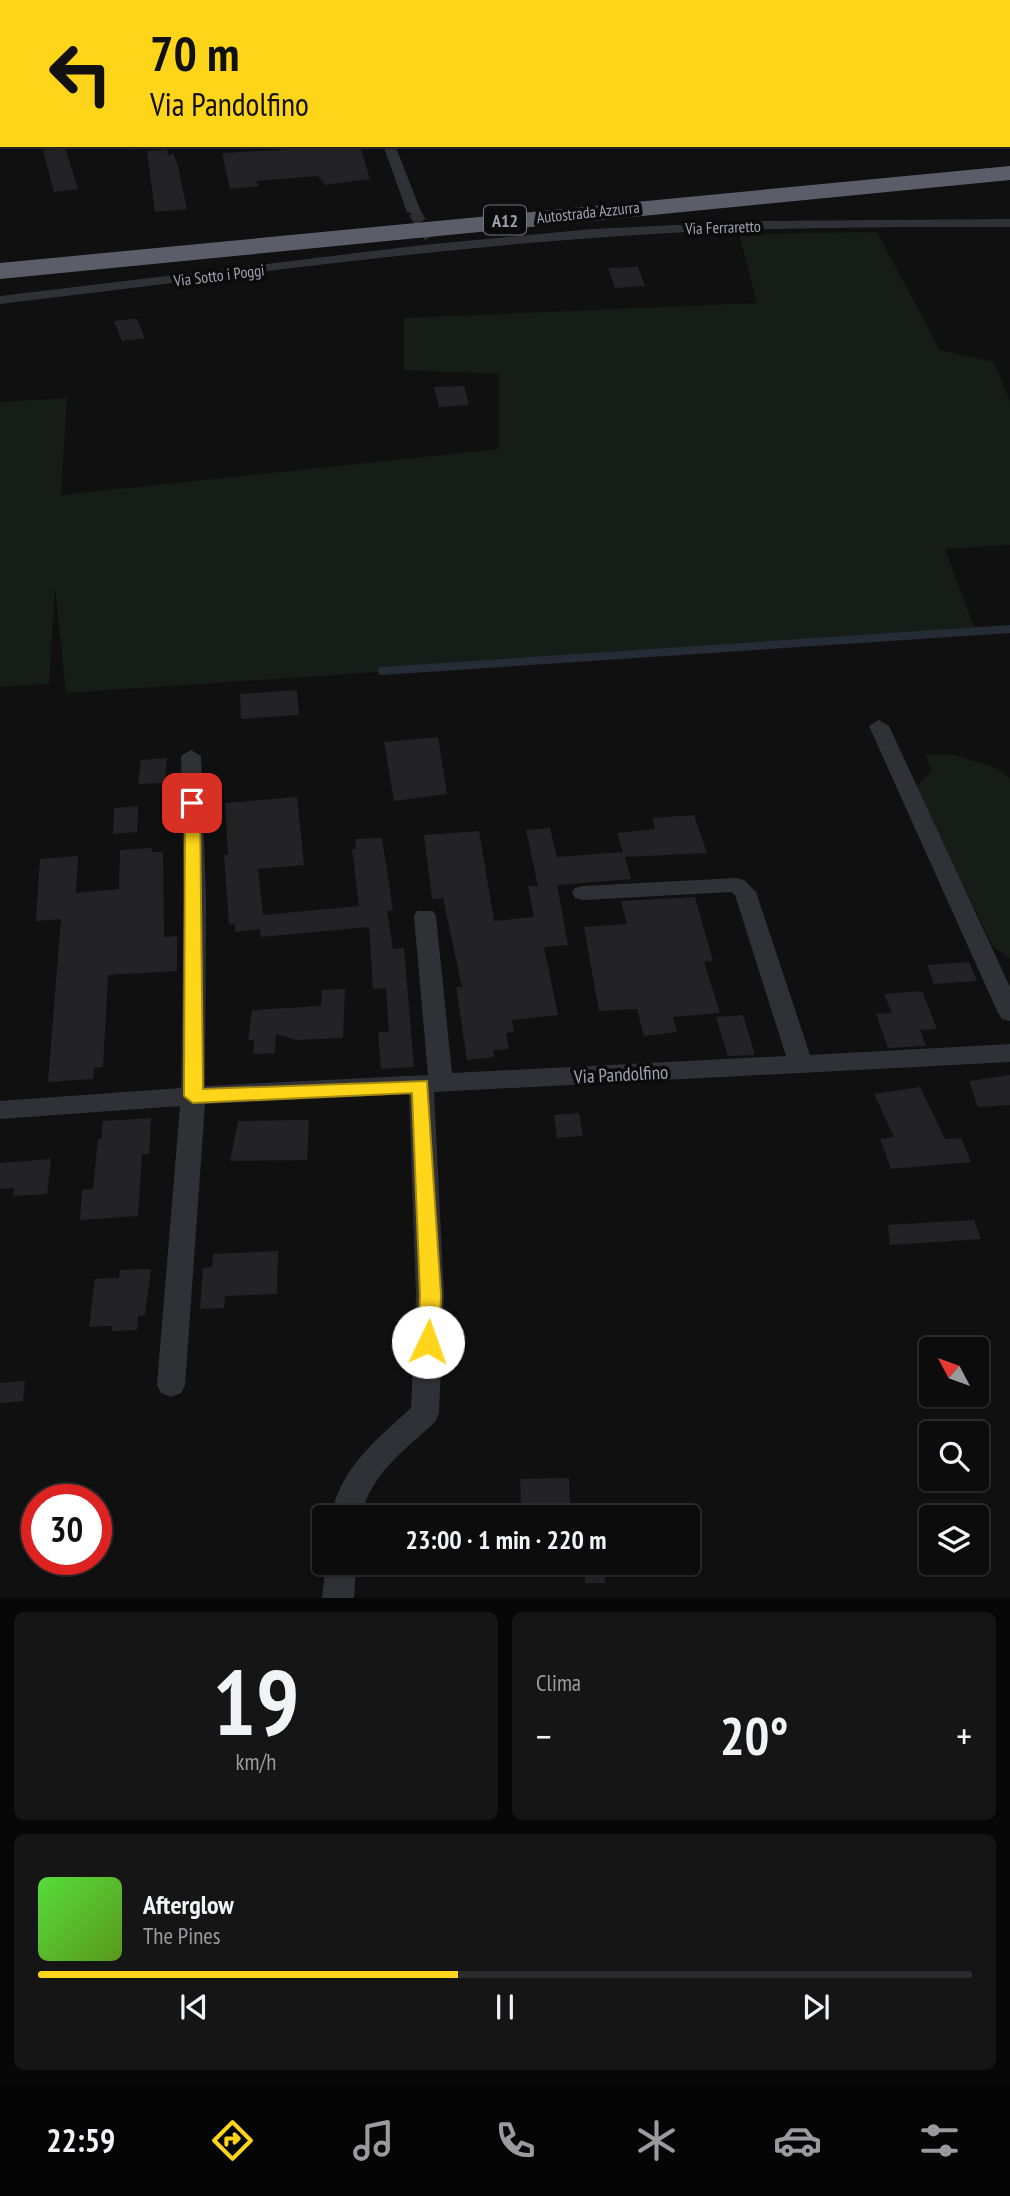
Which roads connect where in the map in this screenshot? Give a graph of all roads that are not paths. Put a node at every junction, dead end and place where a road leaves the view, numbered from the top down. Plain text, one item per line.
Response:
1 (391, 147) edge
2 (1010, 164) edge
3 (1010, 173) edge
4 (415, 212) tunnel mouth
5 (1010, 223) edge
6 (434, 243) joint
7 (0, 261) edge
8 (0, 271) edge
9 (0, 300) edge
10 (880, 726) dead end
11 (191, 756) dead end
12 (583, 893) dead end
13 (425, 916) dead end
14 (1010, 1013) edge
15 (1010, 1053) edge
16 (800, 1063) junction
17 (431, 1085) junction
18 (193, 1096) junction
19 (0, 1110) edge
20 (171, 1385) dead end
21 (347, 1505) edge
22 (340, 1575) edge
23 (338, 1598) edge

1 - 4 street
2 - 7 highway, Autostrada Azzurra / A12
3 - 8 highway, Autostrada Azzurra / A12
5 - 6 street, Via Ferraretto
6 - 9 street, Via Sotto i Poggi
10 - 14 street
11 - 18 street
12 - 16 street
13 - 17 street
15 - 16 street, Via Pandolfino
16 - 17 street, Via Pandolfino
17 - 18 street, Via Pandolfino
17 - 21 street
18 - 19 street, Via Pandolfino
18 - 20 street
22 - 23 street

